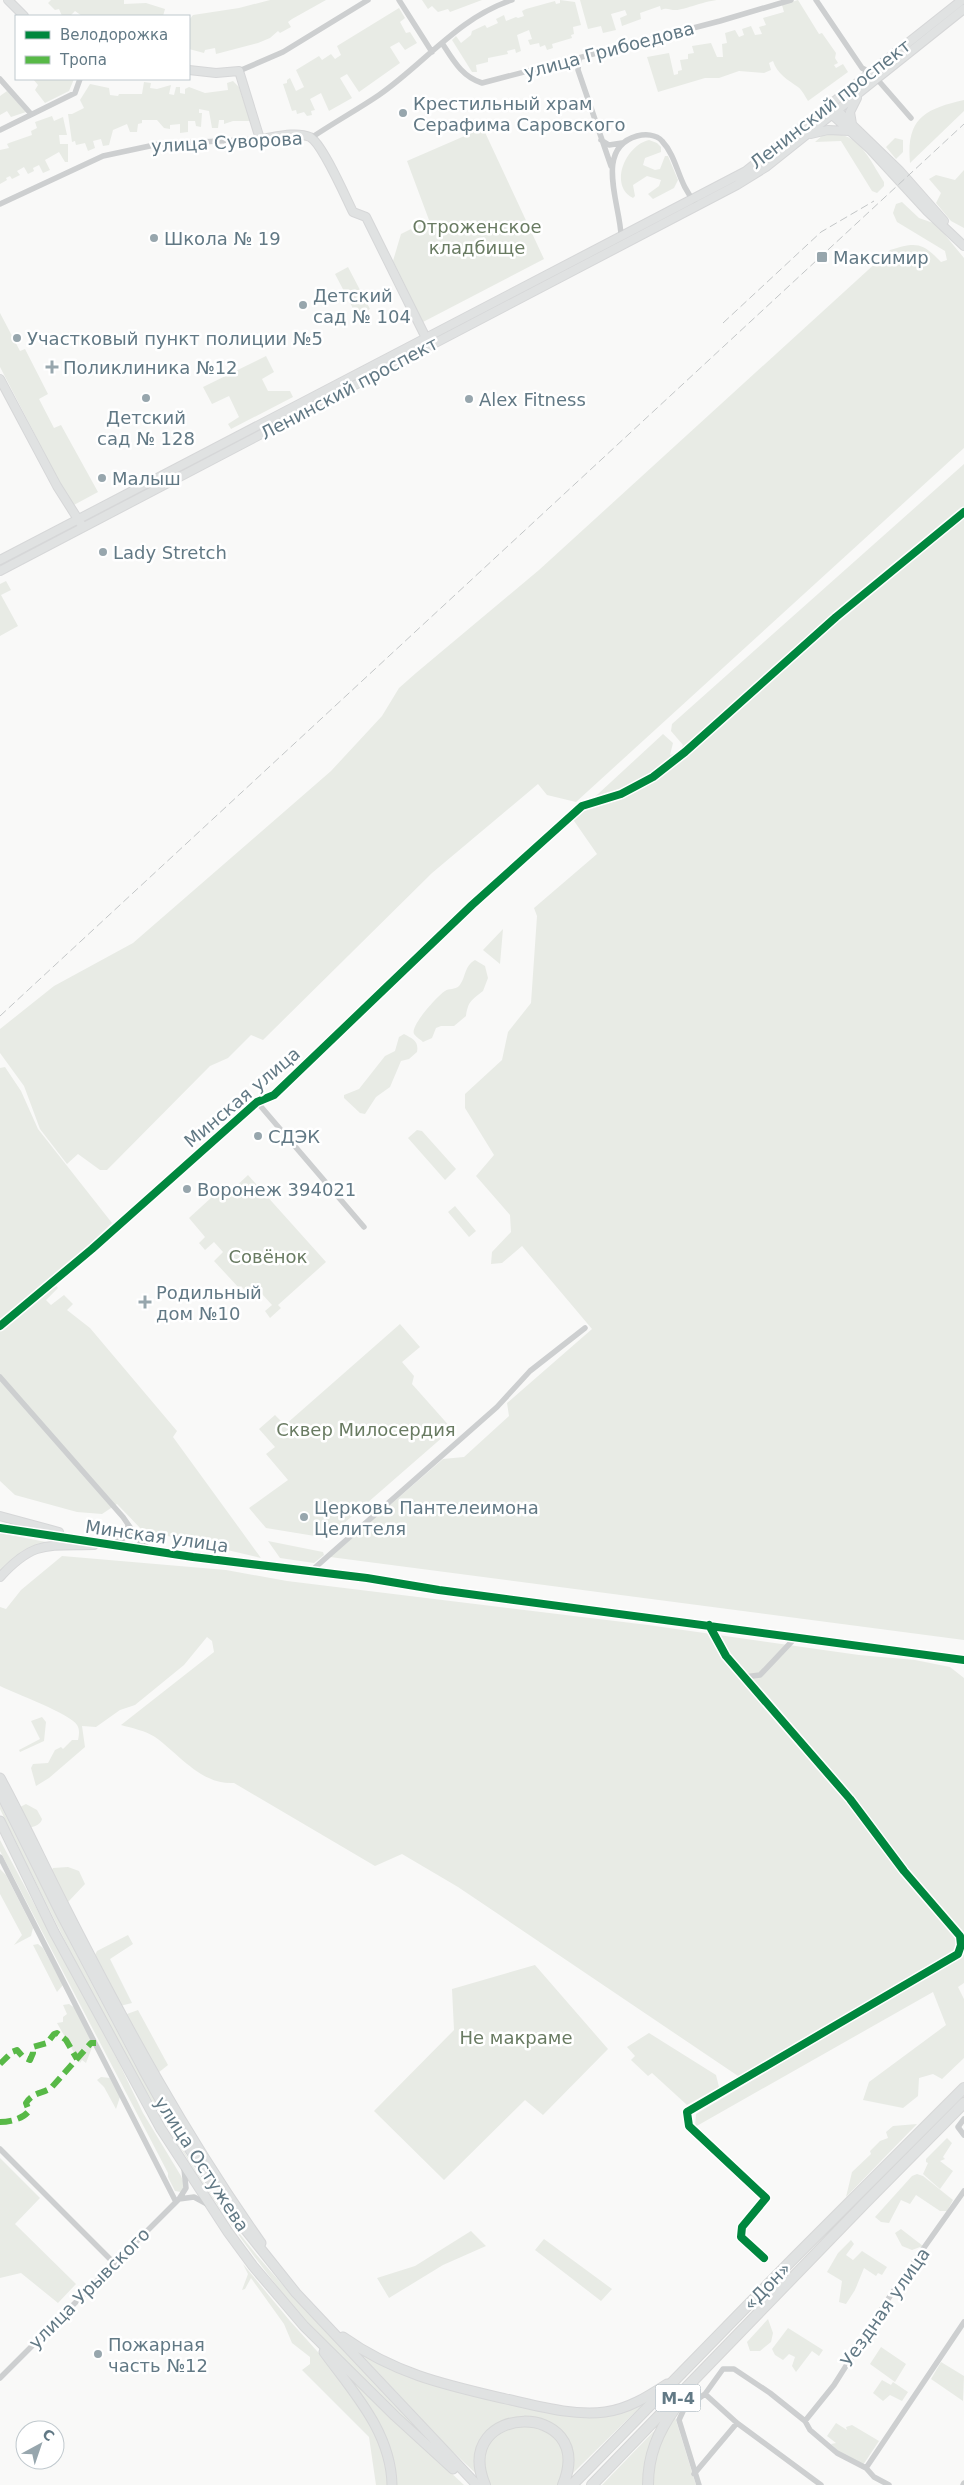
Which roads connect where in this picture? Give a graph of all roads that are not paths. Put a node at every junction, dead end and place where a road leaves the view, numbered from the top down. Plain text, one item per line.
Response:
1 (8, 0) edge
2 (368, 0) edge
3 (399, 0) edge
4 (512, 0) edge
5 (791, 0) edge
6 (816, 0) edge
7 (962, 0) edge
8 (964, 9) edge
9 (23, 15) edge
10 (442, 43) junction
11 (432, 52) junction
12 (579, 59) junction
13 (190, 70) edge
14 (239, 71) junction
15 (871, 74) junction
16 (0, 79) edge
17 (877, 79) junction
18 (80, 80) edge
19 (860, 93) junction
20 (829, 106) junction
21 (31, 114) junction
22 (835, 114) junction
23 (911, 118) dead end
24 (851, 129) junction
25 (0, 130) edge
26 (805, 137) junction
27 (311, 138) junction
28 (260, 139) junction
29 (601, 140) junction
30 (623, 142) junction
31 (612, 169) junction
32 (691, 198) junction
33 (0, 204) edge
34 (698, 205) junction
35 (621, 235) junction
36 (964, 246) edge
37 (610, 251) junction
38 (429, 342) junction
39 (0, 379) edge
40 (964, 512) edge
41 (78, 520) junction
42 (84, 527) junction
43 (0, 560) edge
44 (0, 571) edge
45 (257, 1102) junction
46 (364, 1226) dead end
47 (0, 1326) edge
48 (585, 1328) dead end
49 (0, 1377) edge
50 (0, 1516) edge
51 (128, 1525) junction
52 (0, 1528) edge
53 (100, 1542) junction
54 (113, 1544) junction
55 (150, 1549) junction
56 (310, 1572) junction
57 (0, 1577) edge
58 (709, 1625) junction
59 (796, 1638) junction
60 (964, 1660) edge
61 (744, 1677) junction
62 (0, 1778) edge
63 (0, 1792) edge
64 (0, 1821) edge
65 (0, 1833) edge
66 (0, 1857) edge
67 (54, 1932) junction
68 (964, 2088) edge
69 (964, 2103) edge
70 (964, 2119) edge
71 (964, 2134) edge
72 (0, 2149) edge
73 (183, 2165) junction
74 (964, 2191) edge
75 (178, 2200) junction
76 (212, 2208) junction
77 (764, 2258) dead end
78 (114, 2263) junction
79 (296, 2293) junction
80 (323, 2322) junction
81 (964, 2322) edge
82 (304, 2326) junction
83 (683, 2372) junction
84 (0, 2378) edge
85 (689, 2387) junction
86 (705, 2394) junction
87 (805, 2422) junction
88 (737, 2423) junction
89 (866, 2468) junction
90 (694, 2474) junction
91 (392, 2485) edge
92 (469, 2485) edge
93 (477, 2485) edge
94 (485, 2485) edge
95 (563, 2485) edge
96 (572, 2485) edge
97 (592, 2485) edge
98 (648, 2485) edge
99 (699, 2485) edge
100 (821, 2485) edge
101 (889, 2485) edge

1 - 9 main road
2 - 14 street
3 - 11 street
4 - 10 street, улица Суворова
5 - 12 street, улица Грибоедова
6 - 15 street
7 - 15 main road, Ленинский проспект
8 - 17 main road, Ленинский проспект
10 - 11 street, улица Суворова
10 - 12 street, улица Грибоедова
11 - 27 street, улица Суворова
12 - 29 street
13 - 14 main road
14 - 28 main road
15 - 20 main road, Ленинский проспект
16 - 21 street
17 - 19 main road, Ленинский проспект
17 - 23 street
18 - 21 street
19 - 22 main road, Ленинский проспект
19 - 24 main road
20 - 22 main road
20 - 32 main road, Ленинский проспект
21 - 25 street
22 - 24 main road
22 - 26 main road, Ленинский проспект
24 - 26 main road
24 - 36 main road
26 - 34 main road, Ленинский проспект
27 - 28 main road, улица Суворова
27 - 38 main road
28 - 33 street, улица Суворова
29 - 30 street
29 - 31 street
30 - 31 street
30 - 32 street
31 - 35 street
32 - 34 street
32 - 35 main road, Ленинский проспект
34 - 37 main road, Ленинский проспект
35 - 37 main road
35 - 38 main road, Ленинский проспект
37 - 38 main road, Ленинский проспект
38 - 41 main road, Ленинский проспект
38 - 42 main road, Ленинский проспект
39 - 41 main road
40 - 45 street, Минская улица
41 - 42 main road
41 - 43 main road, Ленинский проспект
42 - 44 main road, Ленинский проспект
45 - 46 street, Минская улица
45 - 47 street, Минская улица
48 - 56 street
49 - 51 street, Минская улица
50 - 53 main road
51 - 54 street
51 - 55 street, Минская улица
52 - 53 main road, Минская улица
53 - 54 main road, Минская улица
54 - 55 main road, Минская улица
54 - 57 main road
55 - 56 main road, Минская улица
56 - 58 main road, Минская улица
58 - 59 main road, Минская улица
58 - 61 street
59 - 60 main road, Минская улица
59 - 61 street
61 - 77 street
62 - 79 main road
63 - 79 main road, улица Остужева
64 - 67 main road, улица Остужева
65 - 67 main road
66 - 75 street
67 - 73 main road, улица Остужева
68 - 83 highway, «Дон» / М-4
69 - 85 highway, «Дон» / М-4
70 - 71 street
72 - 78 street
73 - 75 street
73 - 76 main road, улица Остужева
74 - 87 street, Уездная улица
75 - 76 street
75 - 78 street, улица Урывского
76 - 82 main road, улица Остужева
78 - 84 street, улица Урывского
79 - 80 main road, улица Остужева
80 - 83 main road
80 - 93 main road, улица Остужева
81 - 89 street
82 - 91 main road
82 - 92 main road, улица Остужева
83 - 96 highway, «Дон» / М-4
85 - 97 highway, «Дон» / М-4
85 - 98 highway
86 - 87 street
86 - 88 street
86 - 90 street
87 - 89 street
88 - 90 street
88 - 100 street
89 - 101 street
90 - 99 street
94 - 95 highway

